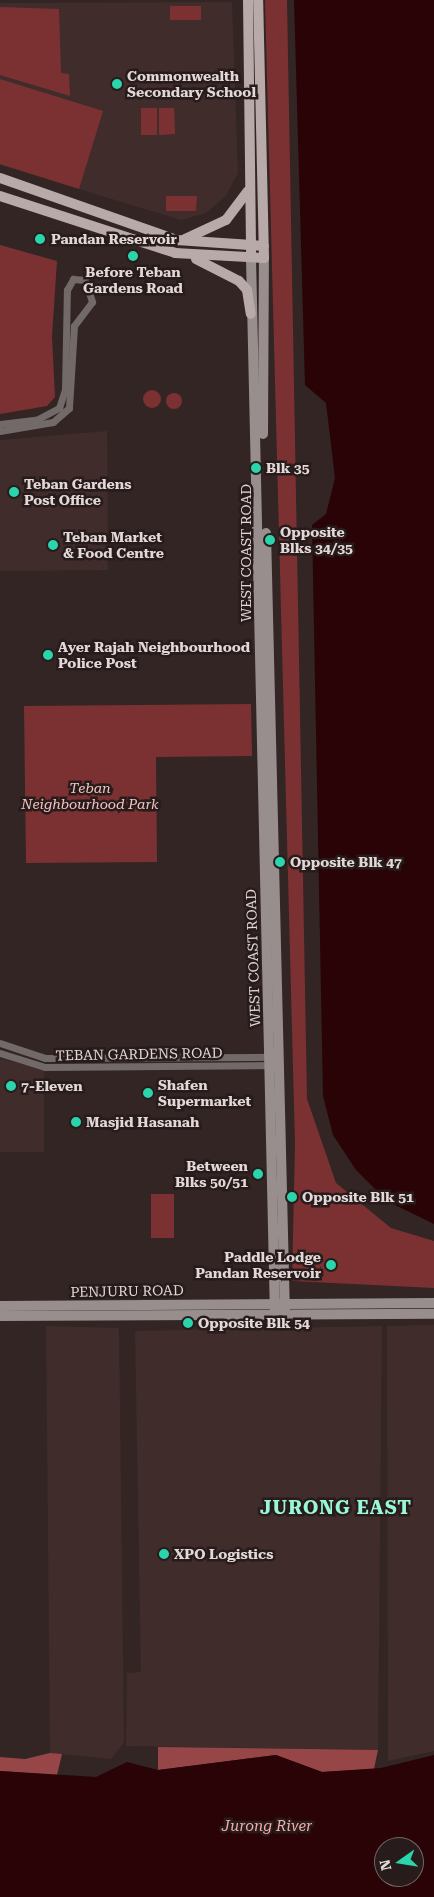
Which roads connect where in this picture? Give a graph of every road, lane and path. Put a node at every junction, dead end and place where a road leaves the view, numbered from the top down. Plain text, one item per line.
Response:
1 (248, 0) edge
2 (258, 0) edge
3 (0, 178) edge
4 (250, 186) junction
5 (0, 196) edge
6 (177, 240) junction
7 (251, 246) junction
8 (264, 246) junction
9 (188, 256) junction
10 (251, 258) junction
11 (264, 258) junction
12 (251, 314) junction
13 (0, 424) edge
14 (0, 431) edge
15 (0, 1043) edge
16 (0, 1053) edge
17 (275, 1061) junction
18 (280, 1302) junction
19 (434, 1304) edge
20 (0, 1306) edge
21 (434, 1314) edge
22 (280, 1315) junction
23 (0, 1316) edge

1 - 4 main road, WEST COAST ROAD
2 - 8 main road, WEST COAST ROAD
3 - 6 main road
4 - 6 main road
4 - 7 main road, WEST COAST ROAD
5 - 9 main road
6 - 7 main road
7 - 8 main road
7 - 10 main road, WEST COAST ROAD
8 - 11 main road, WEST COAST ROAD
9 - 10 main road
9 - 12 main road
10 - 11 main road
10 - 12 main road, WEST COAST ROAD
11 - 17 main road, WEST COAST ROAD
12 - 17 main road, WEST COAST ROAD
13 - 14 street
15 - 17 street, TEBAN GARDENS ROAD
16 - 17 street, TEBAN GARDENS ROAD
17 - 18 main road, WEST COAST ROAD
18 - 19 main road, PENJURU ROAD
18 - 20 main road, PENJURU ROAD
18 - 22 main road, WEST COAST ROAD
21 - 22 main road, PENJURU ROAD
22 - 23 main road, PENJURU ROAD

